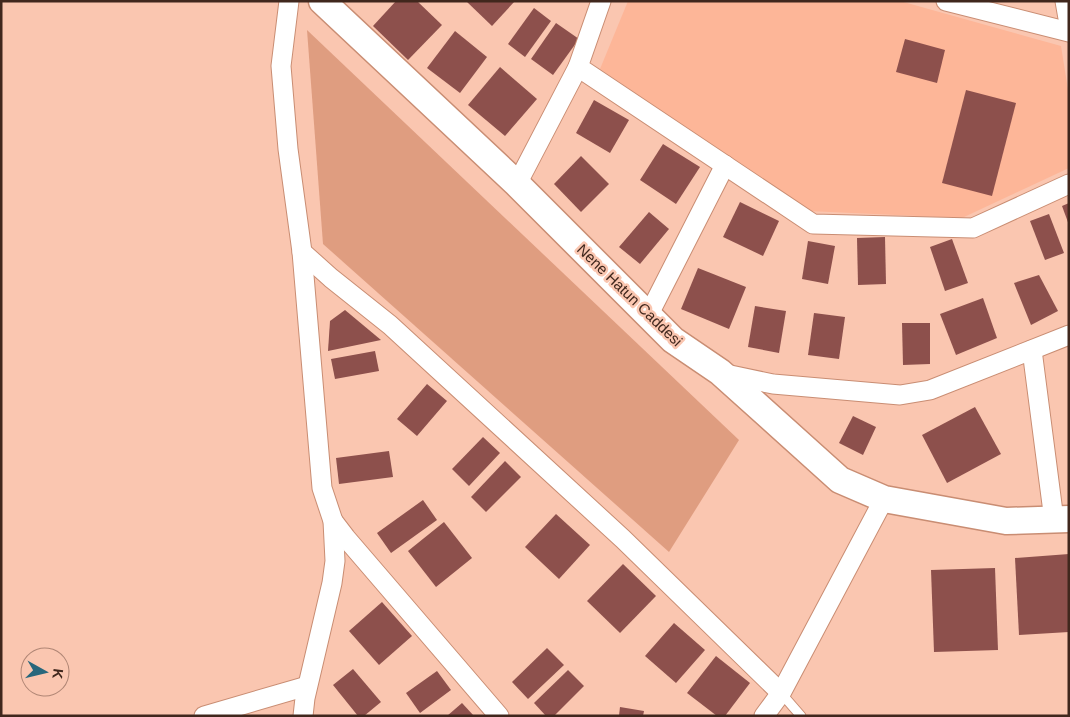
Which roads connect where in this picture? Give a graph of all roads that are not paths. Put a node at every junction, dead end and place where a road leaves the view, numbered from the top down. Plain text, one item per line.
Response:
1 (289, 1) edge
2 (322, 1) edge
3 (601, 1) edge
4 (946, 1) edge
5 (1065, 1) edge
6 (1069, 24) edge
7 (1069, 32) edge
8 (578, 66) junction
9 (725, 165) junction
10 (517, 184) junction
11 (1069, 184) edge
12 (302, 252) junction
13 (649, 314) junction
14 (1069, 335) edge
15 (1032, 350) junction
16 (720, 372) junction
17 (884, 499) junction
18 (1062, 520) edge
19 (333, 521) junction
20 (307, 686) junction
21 (781, 693) junction
22 (204, 716) edge
23 (303, 716) edge
24 (499, 716) edge
25 (764, 716) edge
26 (801, 716) edge

1 - 12 street
2 - 10 street, Nene Hatun Caddesi
3 - 8 street
4 - 7 street
5 - 6 street
8 - 9 street
8 - 10 street
9 - 11 street
9 - 13 street
10 - 13 street, Nene Hatun Caddesi
12 - 19 street
12 - 21 street
13 - 16 street, Nene Hatun Caddesi
14 - 15 street
15 - 16 street
15 - 18 street
16 - 17 street, Nene Hatun Caddesi
17 - 18 street, Nene Hatun Caddesi
17 - 21 street
19 - 20 street
19 - 24 street
20 - 22 street
20 - 23 street
21 - 25 street
21 - 26 lane

